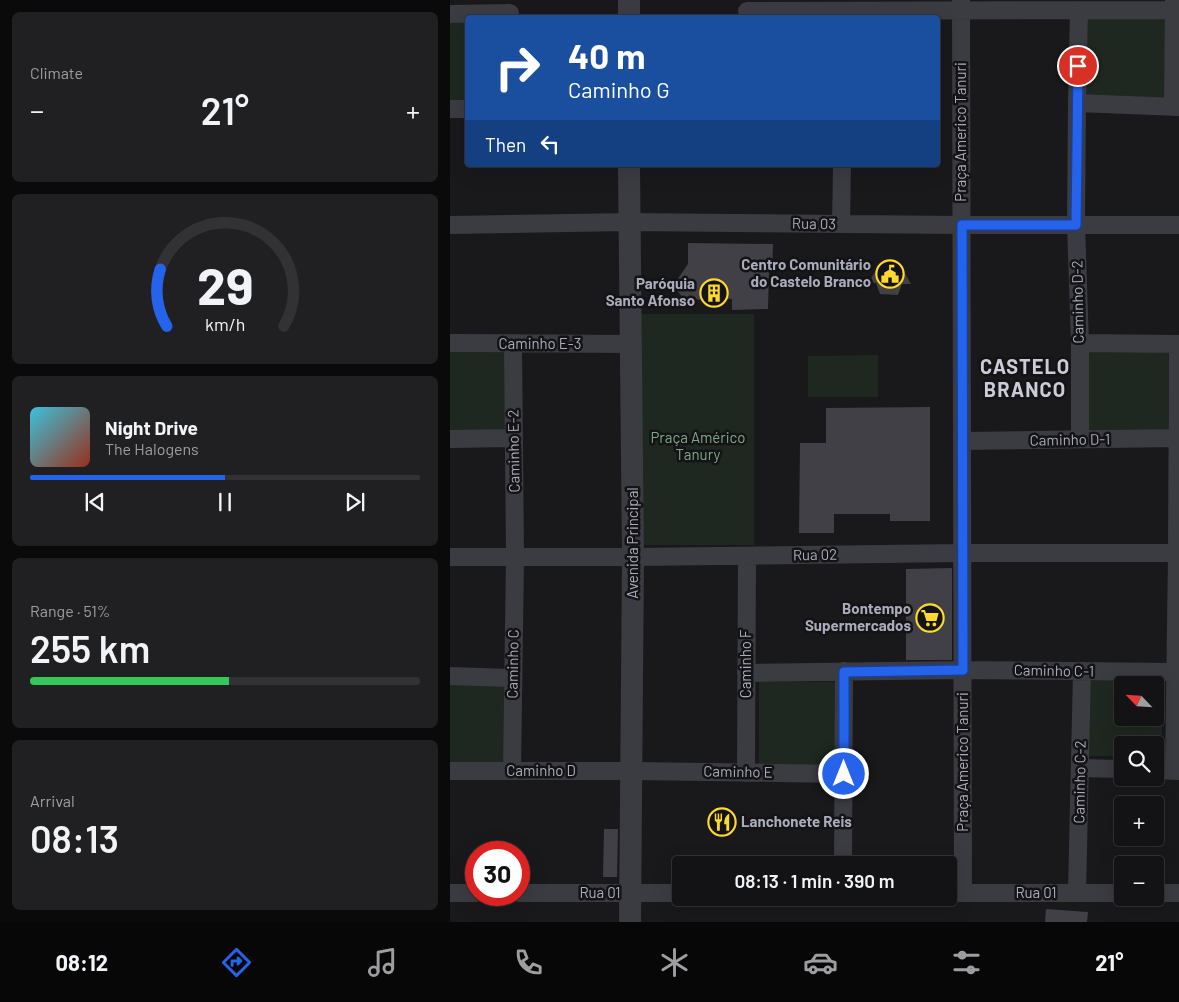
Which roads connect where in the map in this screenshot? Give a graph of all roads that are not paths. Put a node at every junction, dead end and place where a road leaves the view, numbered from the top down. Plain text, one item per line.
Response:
1 (629, 0) edge
2 (961, 5) edge
3 (1174, 5) edge
4 (510, 10) edge
5 (747, 10) edge
6 (1079, 10) junction
7 (450, 14) edge
8 (845, 14) edge
9 (629, 15) edge
10 (1077, 103) junction
11 (1176, 107) edge
12 (450, 109) edge
13 (465, 109) edge
14 (629, 167) edge
15 (842, 167) edge
16 (629, 222) junction
17 (841, 224) junction
18 (450, 225) edge
19 (962, 225) junction
20 (1076, 225) junction
21 (1179, 225) edge
22 (1080, 343) junction
23 (450, 344) edge
24 (513, 344) junction
25 (631, 344) junction
26 (1178, 344) edge
27 (514, 438) junction
28 (1177, 438) junction
29 (450, 439) edge
30 (1080, 440) junction
31 (962, 441) junction
32 (1178, 552) edge
33 (962, 553) junction
34 (747, 556) junction
35 (450, 557) edge
36 (515, 557) junction
37 (633, 558) junction
38 (963, 670) junction
39 (1082, 671) junction
40 (844, 672) junction
41 (1175, 672) junction
42 (746, 673) junction
43 (450, 676) edge
44 (513, 678) junction
45 (1080, 768) junction
46 (1114, 769) edge
47 (450, 771) edge
48 (512, 771) junction
49 (632, 771) junction
50 (1176, 771) edge
51 (746, 773) junction
52 (844, 774) junction
53 (844, 856) edge
54 (957, 861) edge
55 (630, 893) junction
56 (672, 893) edge
57 (957, 893) edge
58 (1077, 893) junction
59 (1114, 893) edge
60 (1164, 893) edge
61 (1179, 893) edge
62 (450, 894) edge
63 (465, 894) edge
64 (530, 894) edge
65 (630, 922) edge

1 - 9 street
2 - 6 street
2 - 8 street
2 - 19 street, Praça Americo Tanuri
3 - 6 street
3 - 11 street
4 - 7 street
5 - 8 street
6 - 10 street, Caminho D-2
10 - 11 street
10 - 20 street, Caminho D-2
12 - 13 street
14 - 16 street, Avenida Principal
15 - 17 street
16 - 17 street, Rua 03
16 - 18 street, Rua 03
16 - 25 street, Avenida Principal
17 - 19 street, Rua 03
19 - 20 street, Rua 03
19 - 31 street, Praça Americo Tanuri
20 - 21 street, Rua 03
20 - 22 street, Caminho D-2
22 - 26 street
22 - 30 street, Caminho D-2
23 - 24 street, Caminho E-3
24 - 25 street, Caminho E-3
24 - 27 street, Caminho E-2
25 - 37 street, Avenida Principal
26 - 28 street
27 - 29 street
27 - 36 street, Caminho E-2
28 - 30 street, Caminho D-1
28 - 32 street
30 - 31 street, Caminho D-1
31 - 33 street, Praça Americo Tanuri
32 - 33 street, Rua 02
32 - 41 street
33 - 34 street, Rua 02
33 - 38 street, Praça Americo Tanuri
34 - 37 street, Rua 02
34 - 42 street, Caminho F
35 - 36 street, Rua 02
36 - 37 street, Rua 02
36 - 44 street, Caminho C
37 - 49 street, Avenida Principal
38 - 39 street, Caminho C-1
38 - 40 street, Caminho C-1
38 - 54 street, Praça Americo Tanuri
39 - 41 street, Caminho C-1
39 - 45 street, Caminho C-2
40 - 42 street, Caminho C-1
40 - 52 street
41 - 50 street
42 - 51 street, Caminho F
43 - 44 street
44 - 48 street, Caminho C
45 - 46 street
45 - 58 street, Caminho C-2
47 - 48 street, Caminho D
48 - 49 street, Caminho D
49 - 51 street, Caminho E
49 - 55 street, Avenida Principal
51 - 52 street, Caminho E
52 - 53 street
55 - 56 street, Rua 01
55 - 64 street, Rua 01
55 - 65 street, Avenida Principal
57 - 58 street, Rua 01
58 - 59 street, Rua 01
60 - 61 street
62 - 63 street

